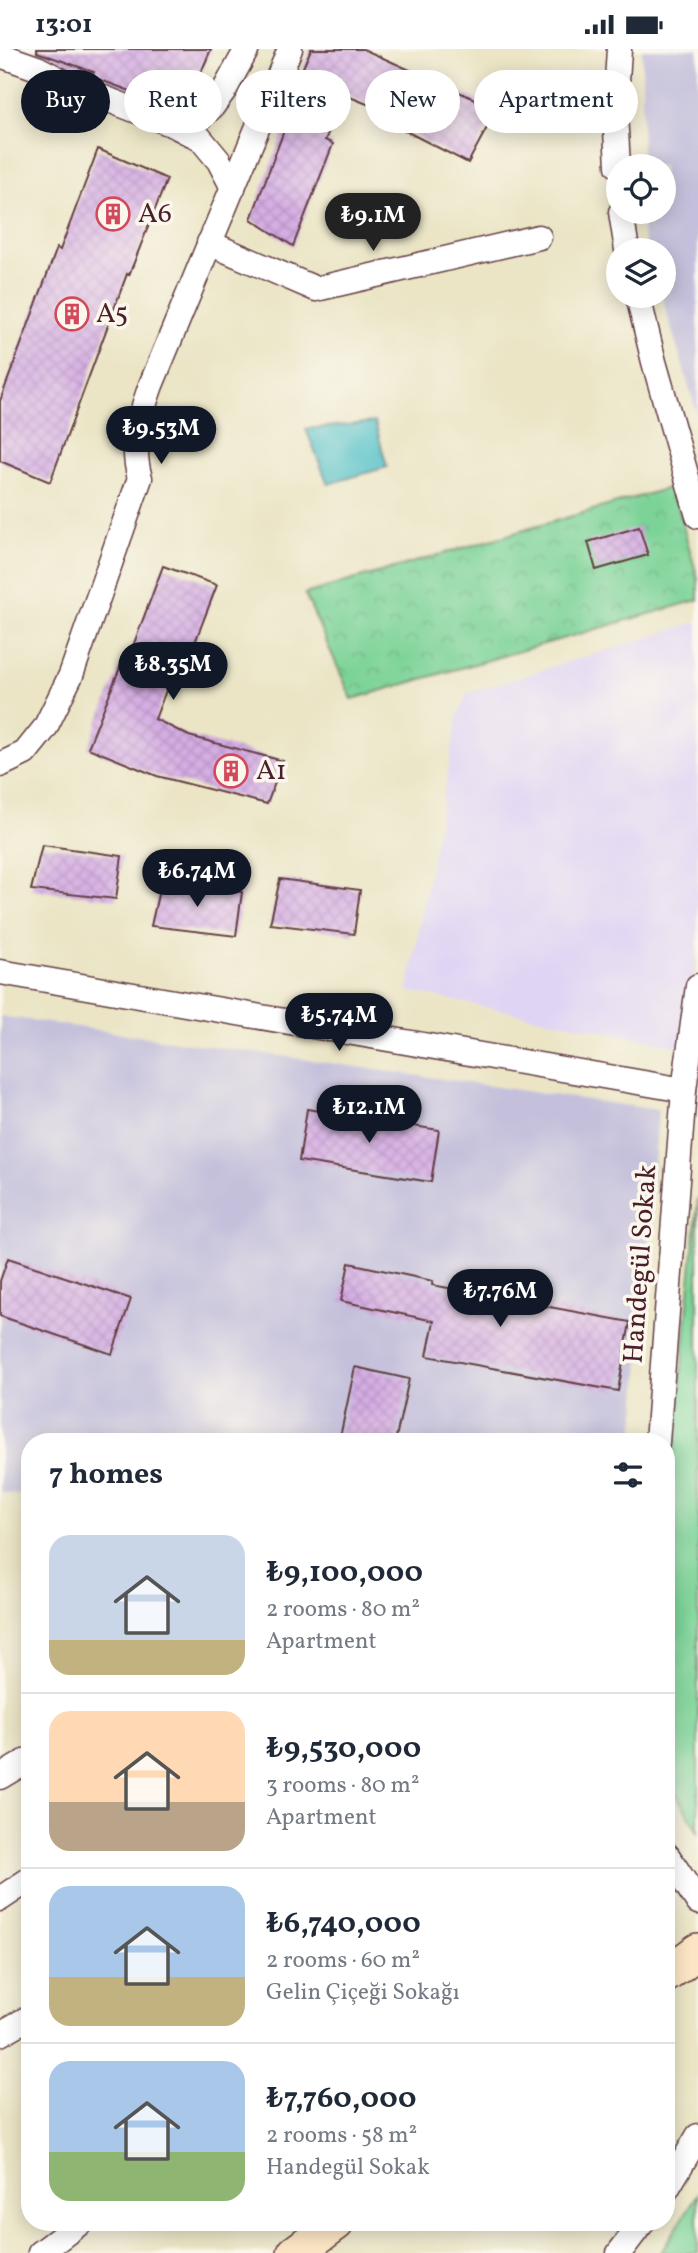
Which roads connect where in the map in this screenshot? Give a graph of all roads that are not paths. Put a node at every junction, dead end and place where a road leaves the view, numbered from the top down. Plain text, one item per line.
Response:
1 (247, 49) edge
2 (290, 49) edge
3 (619, 49) edge
4 (0, 55) edge
5 (222, 93) edge
6 (124, 107) edge
7 (189, 133) edge
8 (617, 154) edge
9 (233, 188) junction
10 (539, 237) dead end
11 (209, 243) junction
12 (641, 308) edge
13 (698, 516) edge
14 (0, 765) edge
15 (0, 972) edge
16 (698, 986) edge
17 (684, 1090) junction
18 (658, 1433) edge
19 (21, 1764) edge
20 (0, 1777) edge
21 (675, 1867) edge
22 (21, 1885) edge
23 (0, 1899) edge
24 (698, 1902) edge
25 (698, 1951) edge
26 (675, 1968) edge
27 (21, 2022) edge
28 (0, 2034) edge
29 (698, 2136) edge
30 (675, 2175) edge
31 (69, 2231) edge
32 (325, 2231) edge
33 (636, 2231) edge
34 (40, 2253) edge
35 (295, 2253) edge
36 (619, 2253) edge

1 - 5 street
2 - 9 street
3 - 8 street
4 - 6 street
7 - 9 street
9 - 11 street
10 - 11 street
11 - 14 street
12 - 13 street
15 - 17 street
16 - 17 street, Handegül Sokak
17 - 18 street, Handegül Sokak
19 - 20 street
21 - 24 street
22 - 23 street
25 - 26 main road
27 - 28 street
29 - 30 street
31 - 34 street
32 - 35 main road
33 - 36 street

